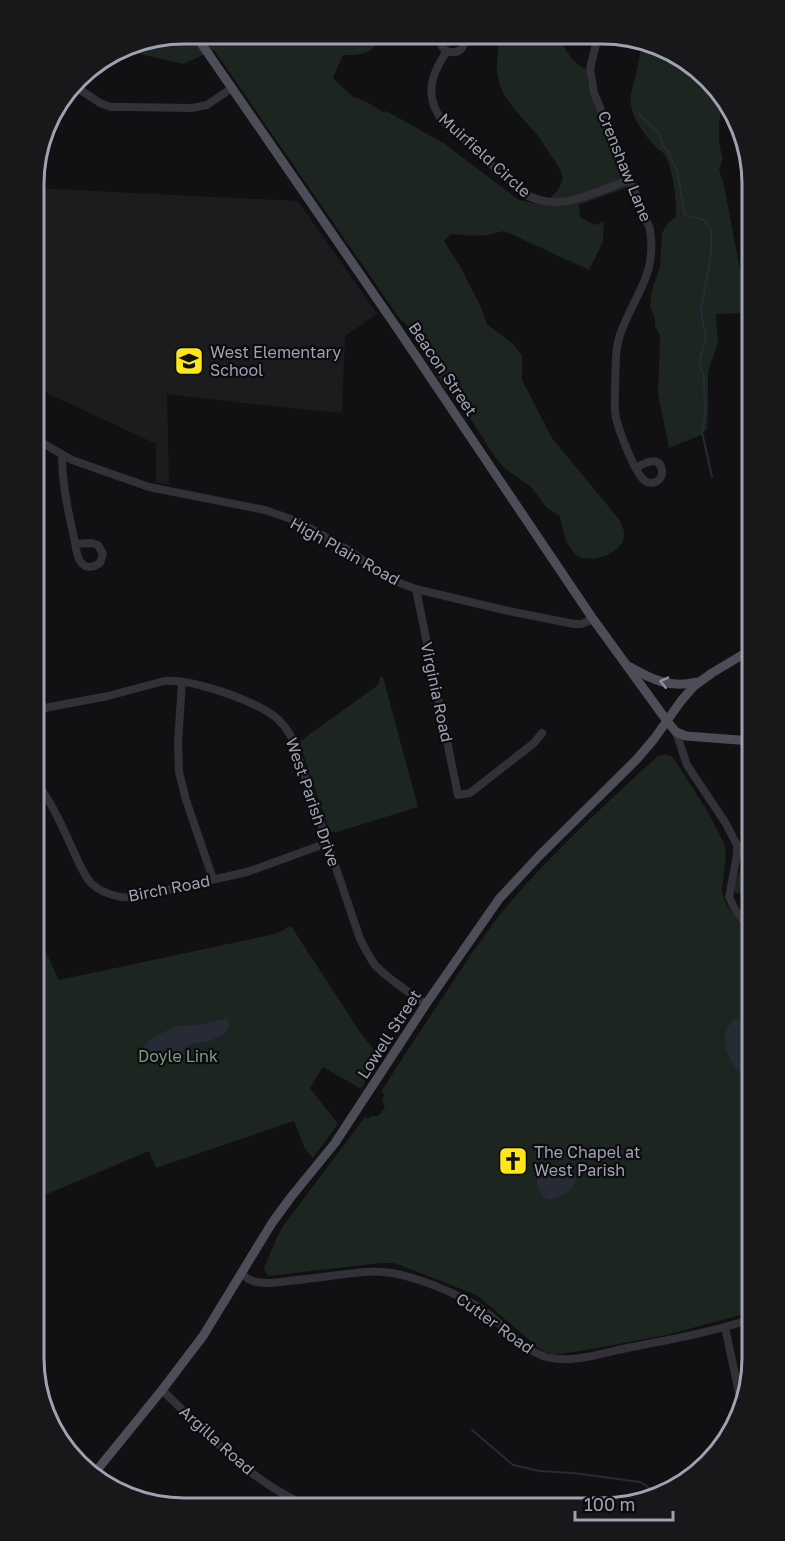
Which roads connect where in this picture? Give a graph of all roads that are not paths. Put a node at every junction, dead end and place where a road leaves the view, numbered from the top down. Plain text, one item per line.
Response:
1 (202, 44) edge
2 (441, 44) edge
3 (464, 44) edge
4 (596, 44) edge
5 (447, 51) junction
6 (232, 88) junction
7 (79, 89) edge
8 (630, 180) junction
9 (44, 444) edge
10 (62, 455) junction
11 (636, 468) dead end
12 (76, 544) dead end
13 (416, 589) junction
14 (593, 619) junction
15 (742, 655) edge
16 (626, 665) junction
17 (703, 678) junction
18 (182, 682) junction
19 (44, 708) edge
20 (667, 721) junction
21 (676, 732) junction
22 (542, 733) dead end
23 (742, 740) edge
24 (44, 795) edge
25 (327, 843) junction
26 (213, 879) junction
27 (741, 919) edge
28 (426, 1004) junction
29 (241, 1273) junction
30 (741, 1322) edge
31 (726, 1327) junction
32 (738, 1388) edge
33 (162, 1390) junction
34 (98, 1468) edge
35 (290, 1498) edge

1 - 6 main road, Beacon Street
2 - 5 street
3 - 5 street, Muirfield Circle
4 - 8 street, Crenshaw Lane
5 - 8 street, Muirfield Circle
6 - 7 street
6 - 14 main road, Beacon Street
8 - 11 street, Crenshaw Lane
9 - 10 street, High Plain Road
10 - 12 street
10 - 13 street, High Plain Road
13 - 14 street, High Plain Road
13 - 22 street, Virginia Road
14 - 16 main road, Beacon Street
15 - 17 main road, Lowell Street
17 -> 16 main road
16 - 20 main road, Beacon Street
17 - 20 main road, Lowell Street
18 - 19 street, West Parish Drive
18 - 25 street, West Parish Drive
18 - 26 street
20 - 21 main road, Beacon Street
20 - 28 main road, Lowell Street
21 - 23 main road
21 - 27 street
24 - 26 street, Birch Road
25 - 26 street, Birch Road
25 - 28 street, West Parish Drive
28 - 29 main road, Lowell Street
29 - 31 street, Cutler Road
29 - 33 main road, Lowell Street
30 - 31 street, Cutler Road
31 - 32 street
33 - 34 main road, Lowell Street
33 - 35 street, Argilla Road

